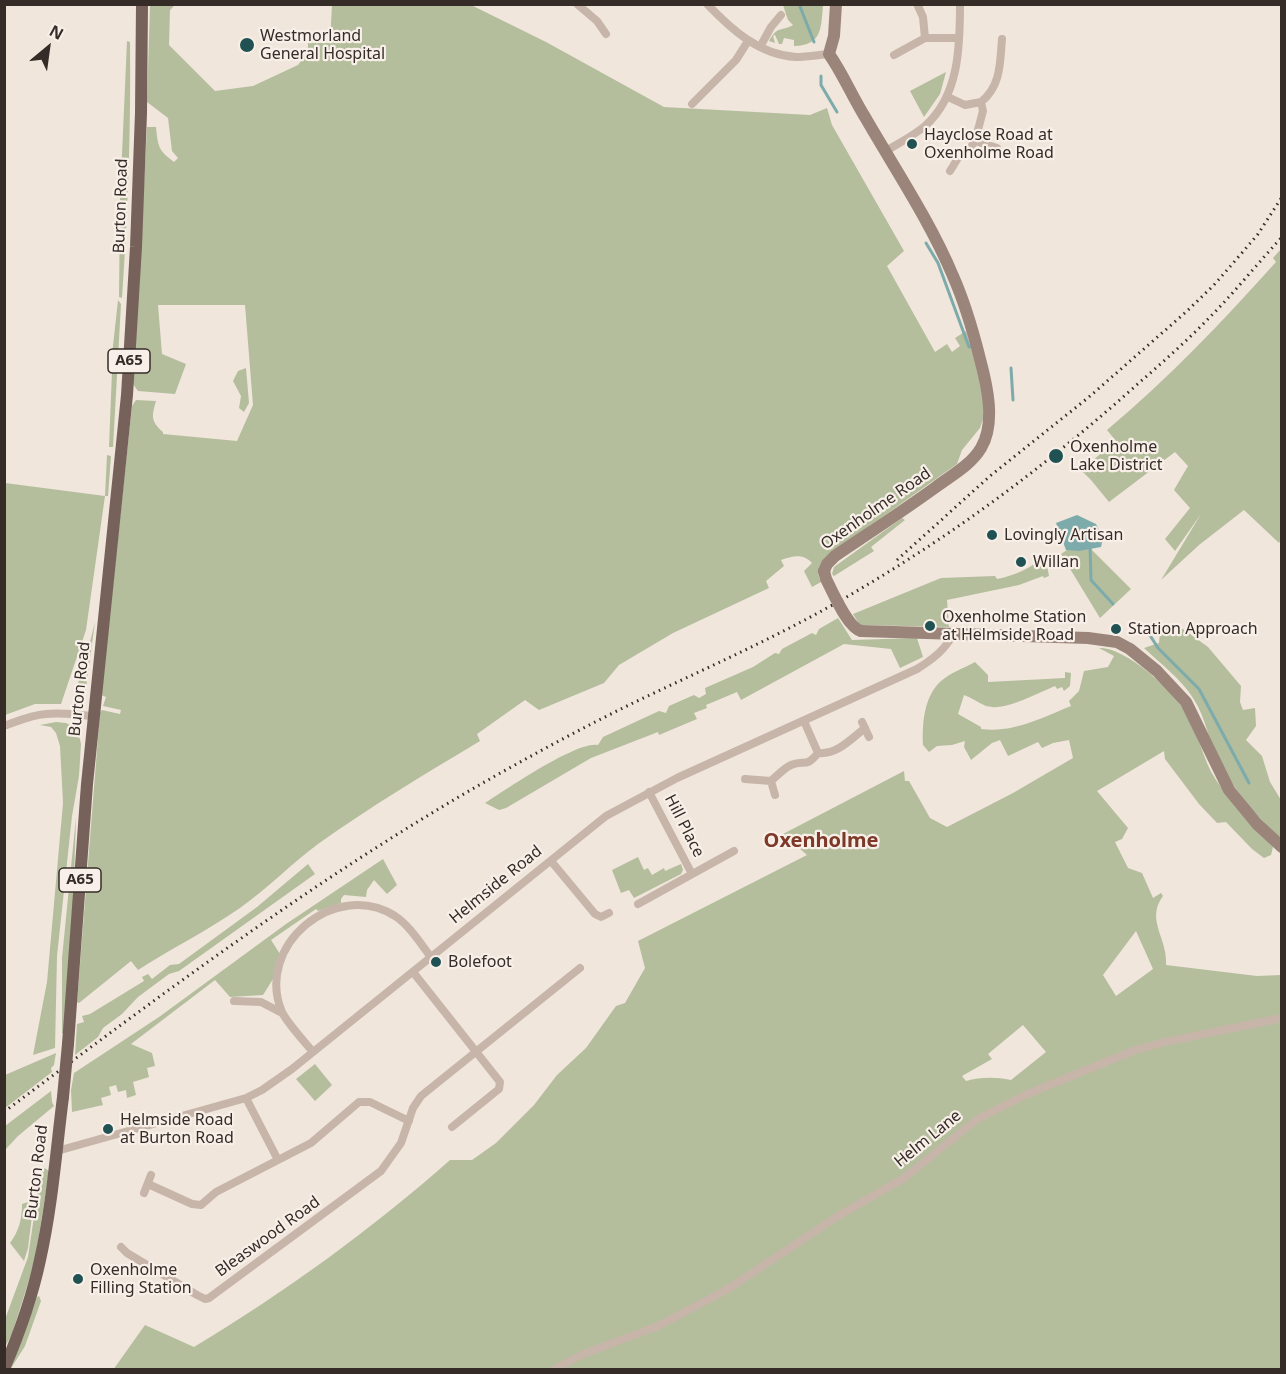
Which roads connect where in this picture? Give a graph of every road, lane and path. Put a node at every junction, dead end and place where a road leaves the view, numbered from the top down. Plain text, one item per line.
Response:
1 (142, 4) edge
2 (577, 4) edge
3 (707, 4) edge
4 (836, 4) edge
5 (960, 4) edge
6 (918, 6) dead end
7 (781, 15) dead end
8 (606, 33) dead end
9 (926, 38) junction
10 (959, 39) junction
11 (1002, 39) dead end
12 (748, 41) junction
13 (760, 47) junction
14 (829, 54) junction
15 (894, 55) dead end
16 (948, 96) junction
17 (981, 102) junction
18 (693, 104) dead end
19 (975, 141) junction
20 (997, 148) dead end
21 (886, 151) junction
22 (950, 171) dead end
23 (954, 633) junction
24 (93, 716) junction
25 (804, 721) junction
26 (4, 726) edge
27 (869, 737) dead end
28 (818, 753) junction
29 (745, 779) dead end
30 (771, 781) junction
31 (649, 792) junction
32 (775, 795) dead end
33 (1281, 847) edge
34 (734, 851) dead end
35 (551, 861) junction
36 (692, 874) junction
37 (638, 904) dead end
38 (609, 913) dead end
39 (431, 957) junction
40 (580, 968) dead end
41 (413, 972) junction
42 (569, 977) junction
43 (575, 985) dead end
44 (277, 991) junction
45 (234, 1001) dead end
46 (261, 1002) junction
47 (282, 1013) junction
48 (1281, 1018) edge
49 (314, 1052) junction
50 (476, 1052) junction
51 (246, 1098) junction
52 (409, 1121) junction
53 (452, 1127) dead end
54 (57, 1151) junction
55 (278, 1160) junction
56 (148, 1184) dead end
57 (121, 1247) dead end
58 (4, 1369) edge
59 (553, 1370) edge

1 - 24 main road, Burton Road / A65
2 - 8 street
3 - 12 street
4 - 14 main road
5 - 10 street
6 - 9 street
7 - 13 street
9 - 10 street
9 - 15 street
10 - 16 street
11 - 17 street
12 - 13 street
12 - 18 street
13 - 14 street
14 - 21 main road, Oxenholme Road
16 - 17 street
16 - 21 street
17 - 19 street
19 - 20 street
19 - 22 street
21 - 23 main road, Oxenholme Road, bridge
23 - 25 street, Helmside Road
23 - 33 main road, Oxenholme Road
24 - 26 street
24 - 54 main road, Burton Road / A65, bridge
25 - 28 street
25 - 31 street, Helmside Road
27 - 28 street
28 - 30 street
29 - 30 street
30 - 32 street
31 - 35 street, Helmside Road
31 - 36 street, Hill Place
34 - 36 street, Hill Place
35 - 38 street
35 - 39 street, Helmside Road
36 - 37 street, Hill Place
39 - 41 street, Helmside Road
39 - 44 street
40 - 42 street, Bleaswood Road
41 - 49 street, Helmside Road
41 - 50 street
42 - 43 street
42 - 50 street, Bleaswood Road
44 - 46 street
44 - 47 street
45 - 46 street
46 - 47 street
47 - 49 street
48 - 59 street, Helm Lane
49 - 51 street, Helmside Road
50 - 52 street, Bleaswood Road
50 - 53 street
51 - 54 street, Helmside Road
51 - 55 street
52 - 55 street
52 - 57 street, Bleaswood Road
54 - 58 main road, Burton Road / A65
55 - 56 street

